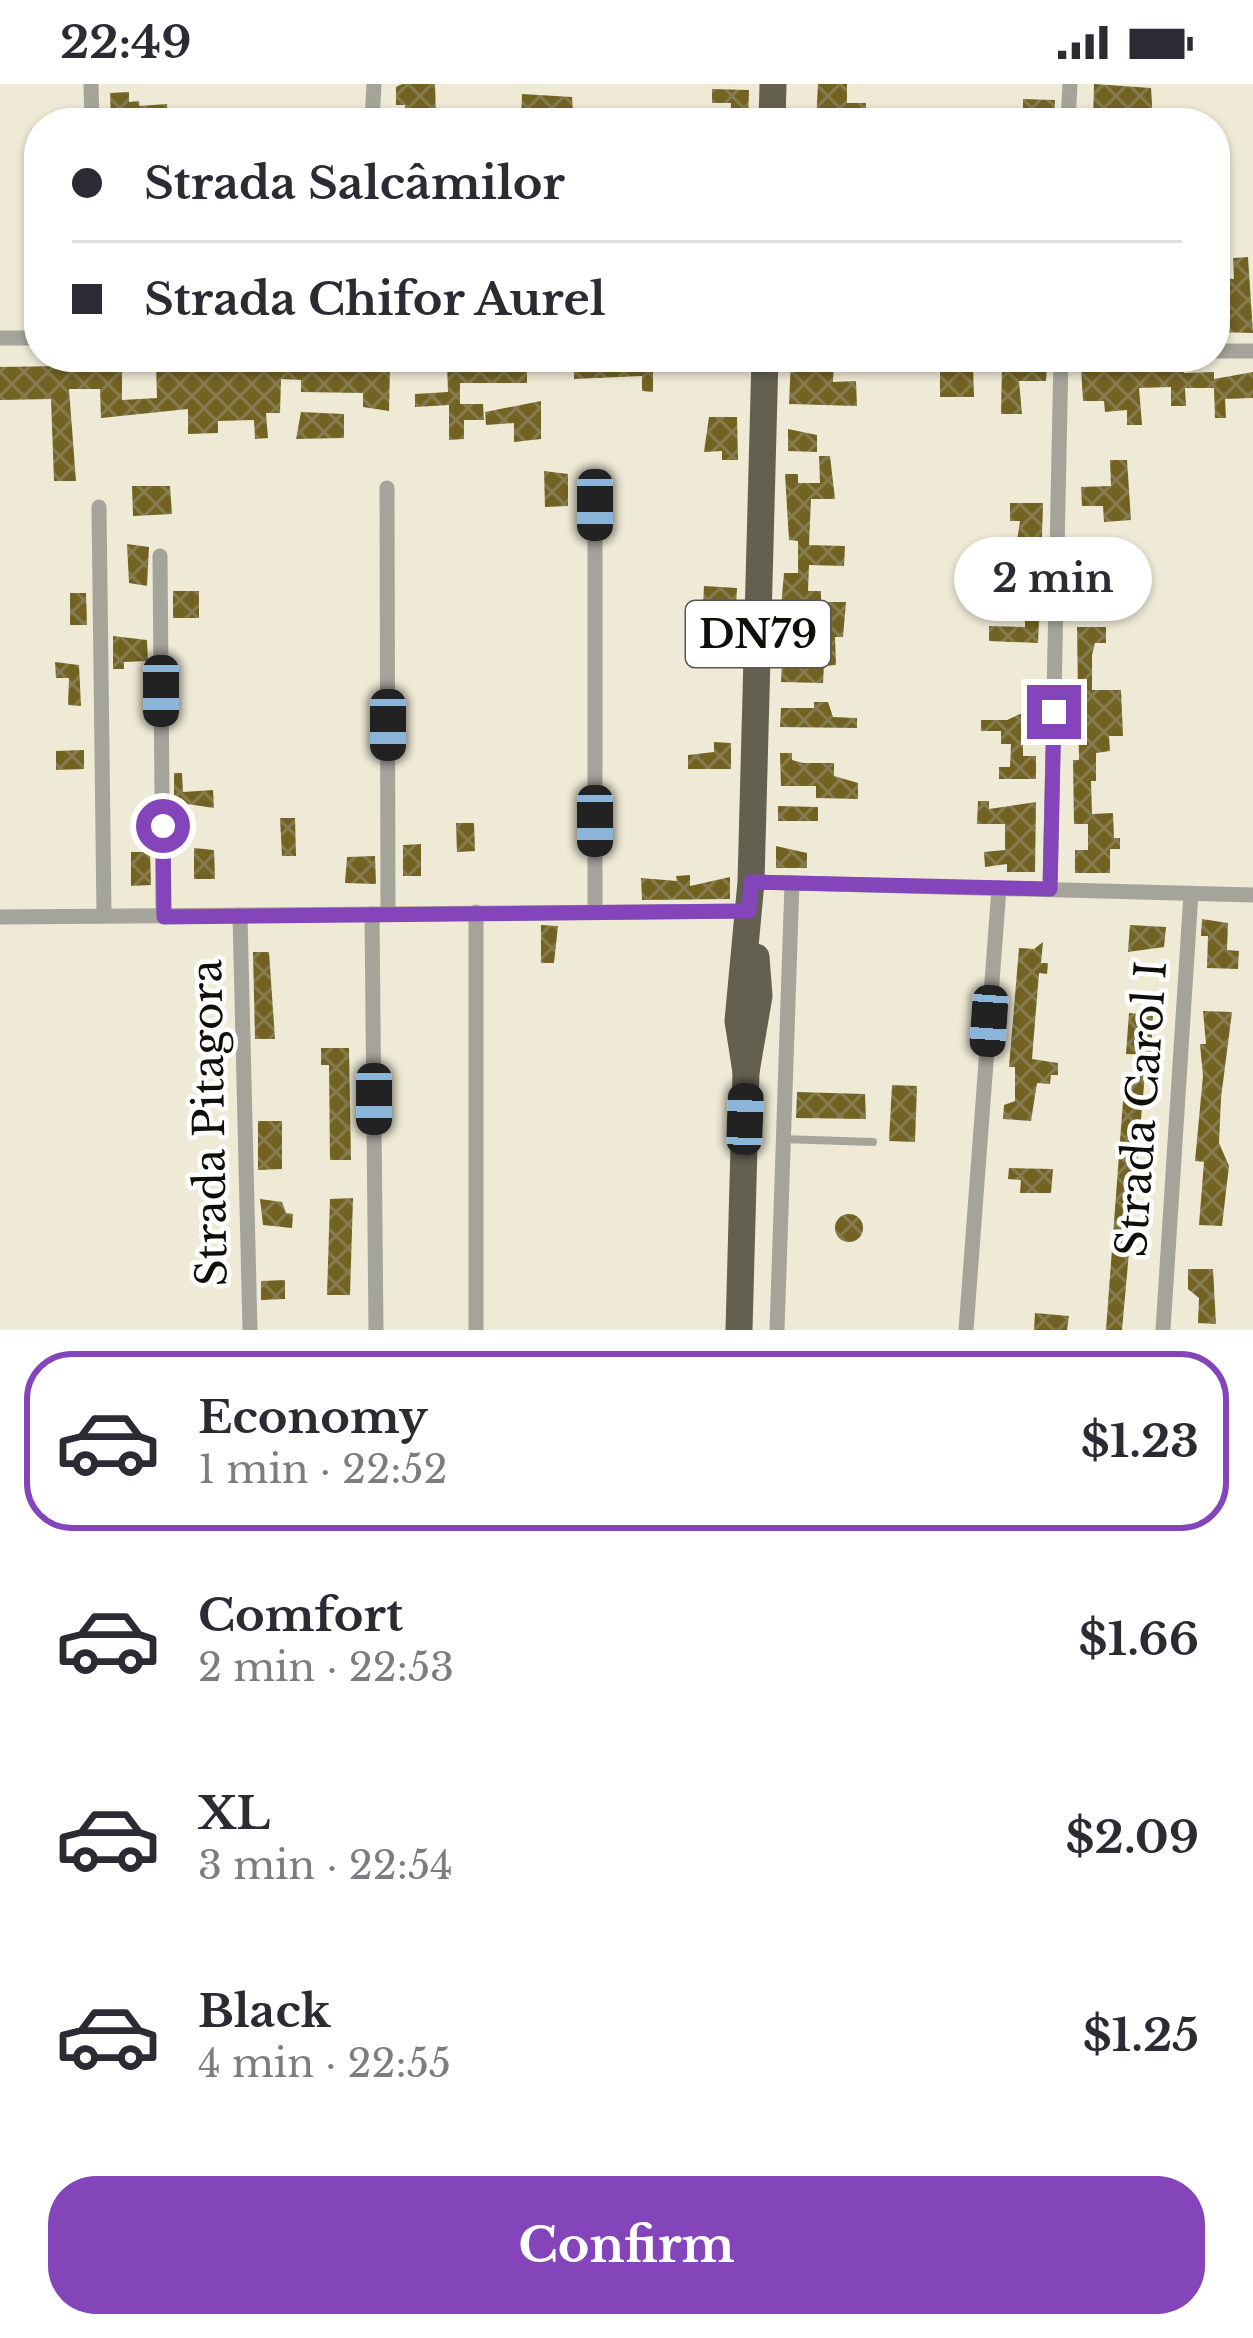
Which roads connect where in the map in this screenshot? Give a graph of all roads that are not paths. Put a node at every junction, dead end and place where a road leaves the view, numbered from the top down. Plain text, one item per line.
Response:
1 (765, 372) edge
2 (1061, 372) edge
3 (387, 488) dead end
4 (595, 505) dead end
5 (99, 507) dead end
6 (160, 556) dead end
7 (751, 882) junction
8 (792, 883) junction
9 (999, 888) junction
10 (1050, 889) junction
11 (1191, 893) junction
12 (1253, 895) edge
13 (749, 911) junction
14 (595, 912) junction
15 (476, 913) junction
16 (380, 914) junction
17 (240, 915) junction
18 (104, 916) junction
19 (0, 917) edge
20 (164, 917) junction
21 (782, 1069) junction
22 (746, 1072) junction
23 (781, 1139) junction
24 (873, 1142) dead end
25 (250, 1330) edge
26 (376, 1330) edge
27 (476, 1330) edge
28 (740, 1330) edge
29 (777, 1330) edge
30 (966, 1330) edge
31 (1162, 1330) edge

1 - 7 highway, DN79
2 - 10 street
3 - 16 street
4 - 14 street
5 - 18 street
6 - 20 street
7 - 8 street
7 - 13 highway, DN79
8 - 9 street
8 - 21 street
9 - 10 street
9 - 30 street
10 - 11 street
11 - 12 street
11 - 31 street, Strada Carol I
13 - 14 street
13 - 22 highway, DN79
14 - 15 street
15 - 16 street
15 - 27 street
16 - 17 street
16 - 26 street
17 - 20 street
17 - 25 street, Strada Pitagora
18 - 19 street
18 - 20 street
21 - 22 street
21 - 23 street
22 - 28 highway, DN79
23 - 24 lane
23 - 29 street

